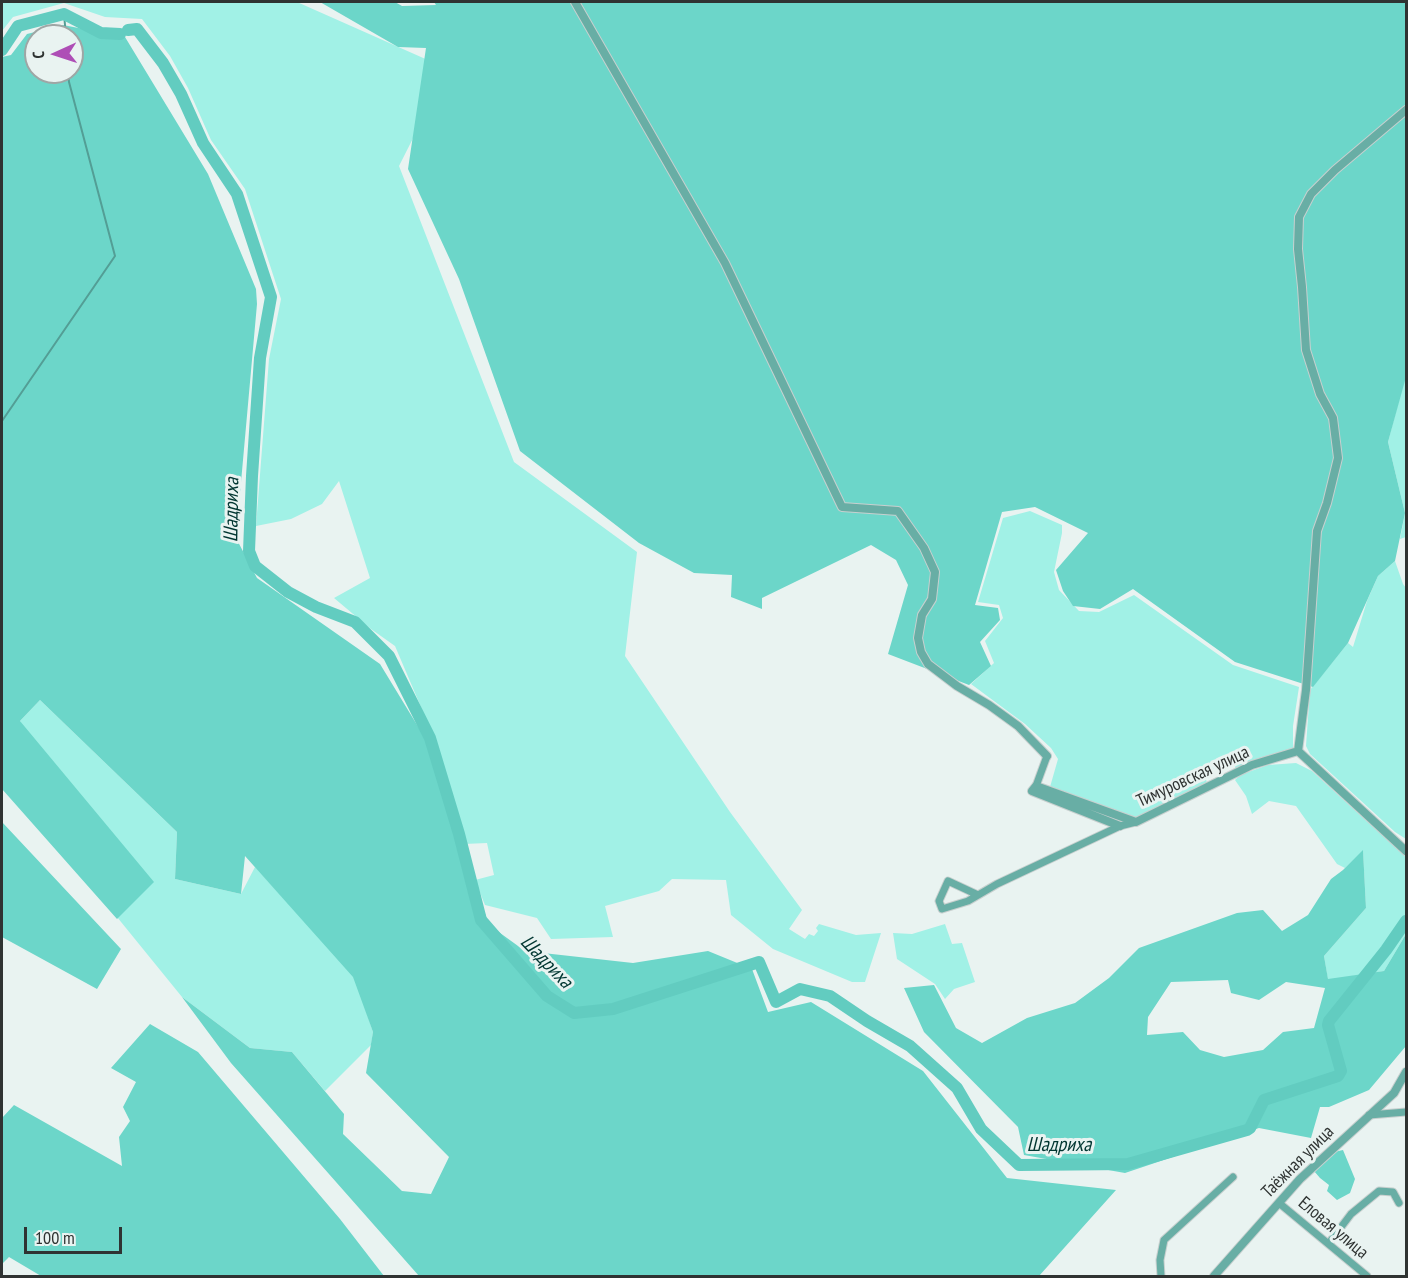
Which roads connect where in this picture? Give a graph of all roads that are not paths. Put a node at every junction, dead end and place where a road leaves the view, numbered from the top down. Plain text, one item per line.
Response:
1 (575, 2) edge
2 (1407, 110) edge
3 (1298, 751) junction
4 (1047, 756) joint
5 (1036, 786) junction
6 (1136, 822) junction
7 (1120, 825) junction
8 (1407, 850) edge
9 (978, 895) junction
10 (1407, 1072) edge
11 (1407, 1112) edge
12 (1370, 1115) junction
13 (1233, 1177) dead end
14 (1279, 1203) junction
15 (1399, 1203) dead end
16 (1329, 1244) junction
17 (1161, 1276) edge
18 (1215, 1276) edge
19 (1366, 1276) edge

1 - 4 street
2 - 3 street
3 - 6 street, Тимуровская улица
3 - 8 street
4 - 5 street
5 - 6 street, Тимуровская улица
5 - 7 street, Тимуровская улица
6 - 7 street
7 - 9 street
9 - 9 street
10 - 12 street, Таёжная улица
11 - 12 street
12 - 14 street, Таёжная улица
13 - 17 street
14 - 16 street, Еловая улица
14 - 18 street, Таёжная улица
15 - 16 street
16 - 19 street, Еловая улица

